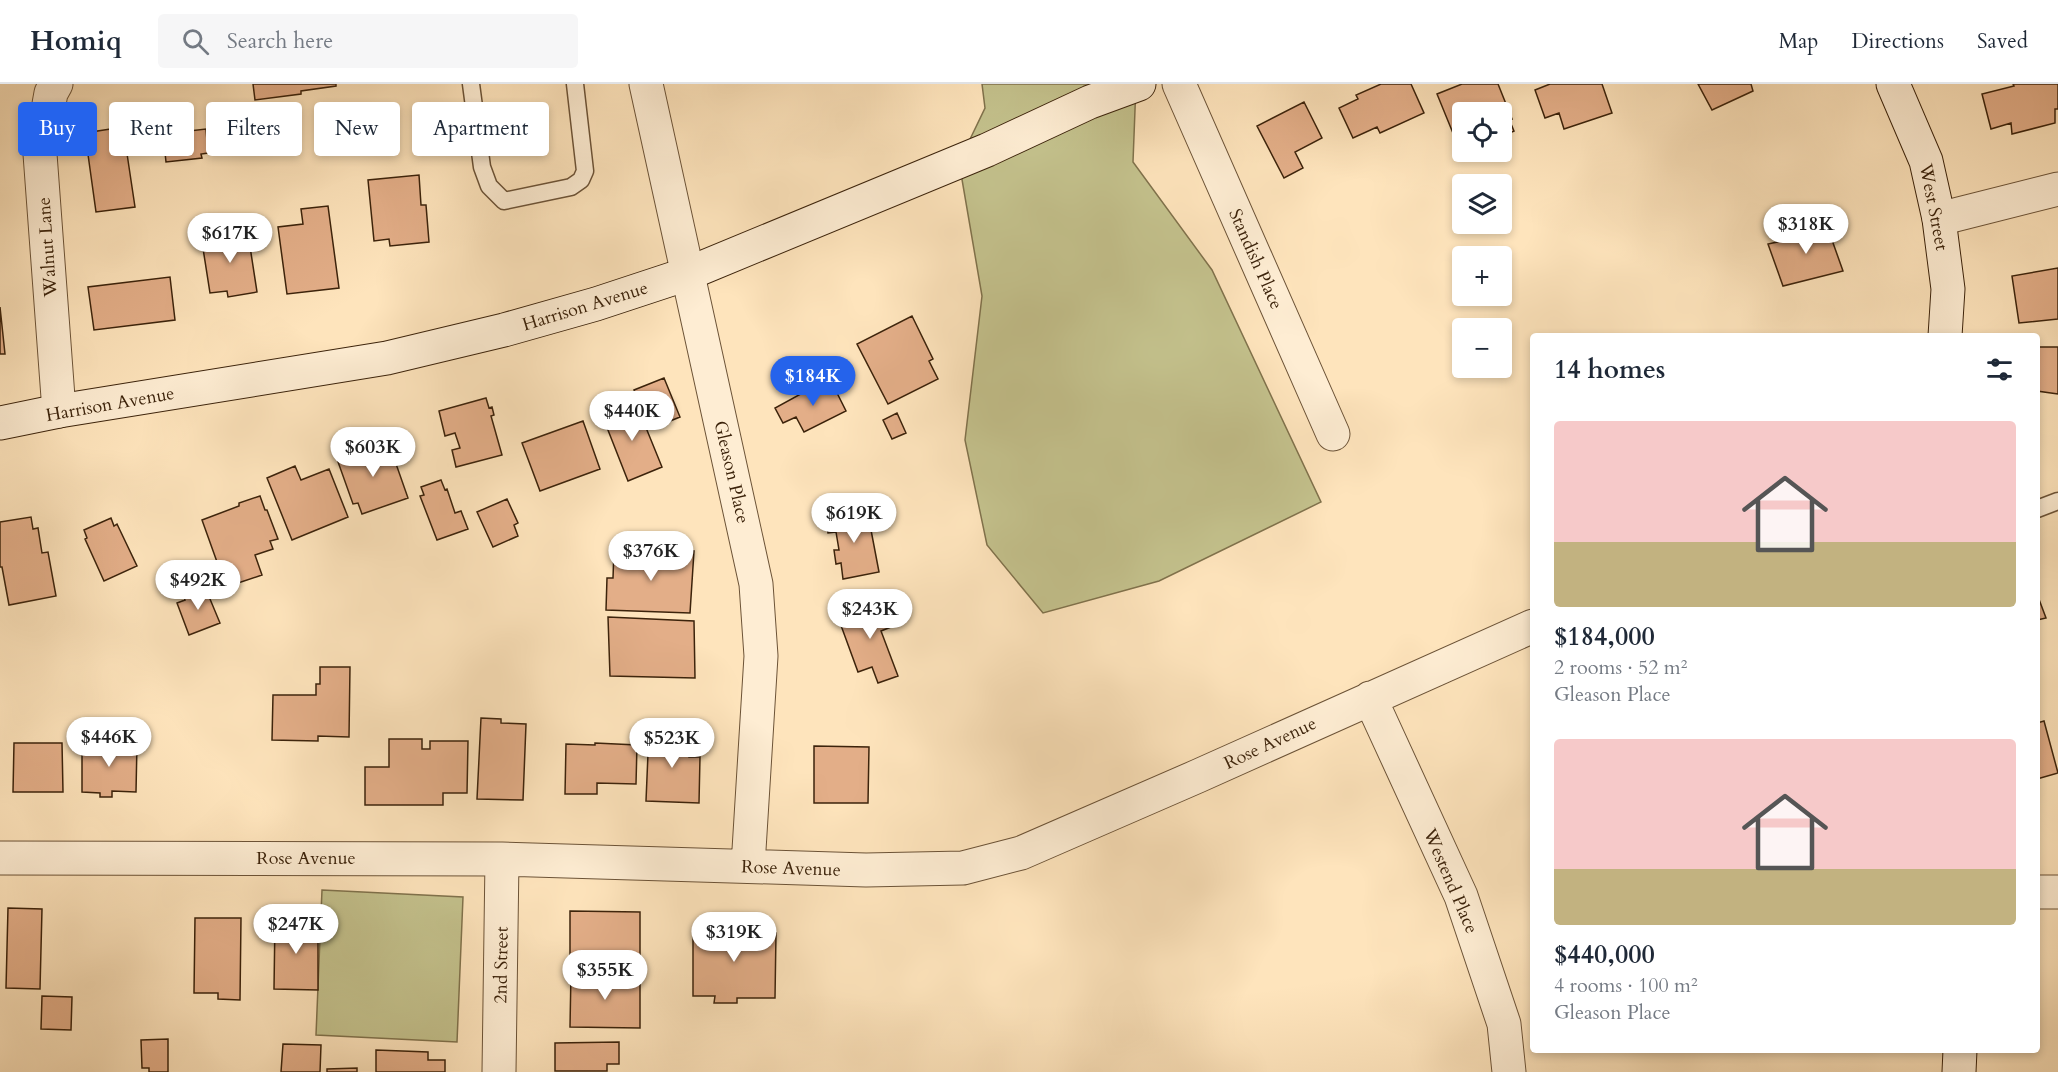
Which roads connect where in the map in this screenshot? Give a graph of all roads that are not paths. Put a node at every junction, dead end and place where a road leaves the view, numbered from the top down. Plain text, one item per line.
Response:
1 (56, 84) edge
2 (471, 84) edge
3 (574, 84) edge
4 (646, 84) edge
5 (1139, 84) edge
6 (1179, 84) edge
7 (1893, 84) edge
8 (2058, 189) edge
9 (1939, 219) junction
10 (687, 274) junction
11 (1945, 333) edge
12 (59, 411) junction
13 (0, 423) edge
14 (1333, 434) dead end
15 (2058, 501) edge
16 (2040, 508) edge
17 (1530, 627) edge
18 (1370, 698) junction
19 (0, 858) edge
20 (502, 859) junction
21 (748, 866) junction
22 (2040, 892) edge
23 (2058, 892) edge
24 (1960, 1053) edge
25 (499, 1072) edge
26 (1509, 1072) edge
27 (1959, 1072) edge

1 - 12 street, Walnut Lane
2 - 3 lane
4 - 10 street, Gleason Place
5 - 10 street, Harrison Avenue
6 - 14 street, Standish Place
7 - 9 street, West Street
8 - 9 street
9 - 11 street, West Street
10 - 12 street, Harrison Avenue
10 - 21 street, Gleason Place
12 - 13 street, Harrison Avenue
15 - 16 lane
17 - 18 street, Rose Avenue
18 - 21 street, Rose Avenue
18 - 26 street, Westend Place
19 - 20 street, Rose Avenue
20 - 21 street, Rose Avenue
20 - 25 street, 2nd Street
22 - 23 street
24 - 27 street

